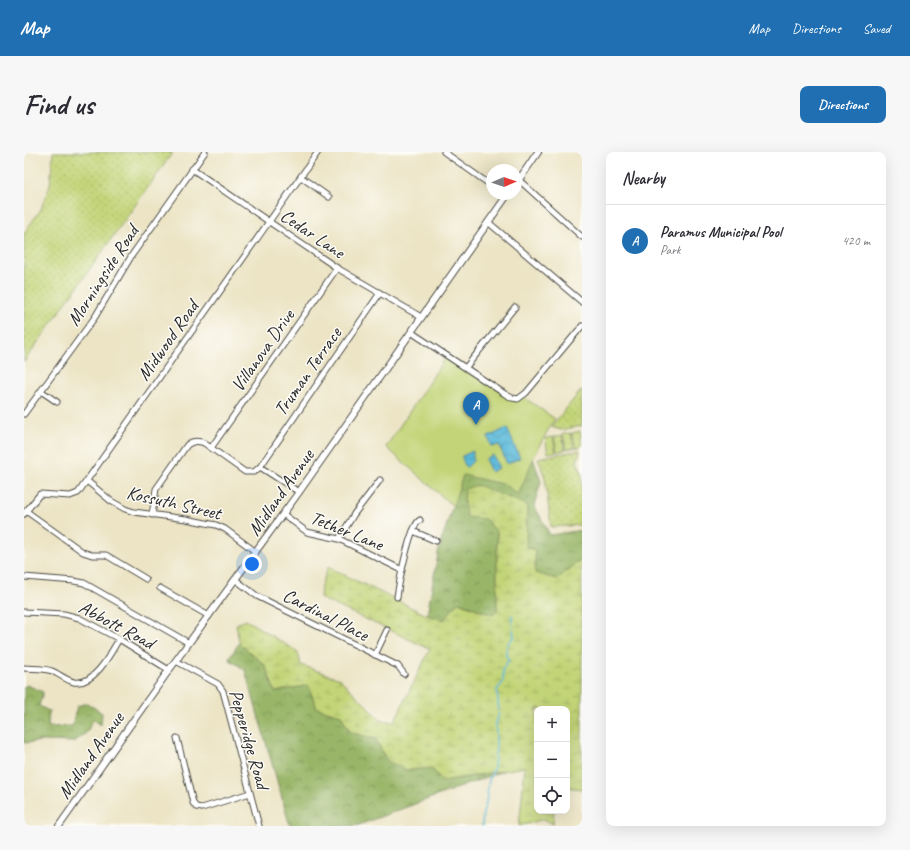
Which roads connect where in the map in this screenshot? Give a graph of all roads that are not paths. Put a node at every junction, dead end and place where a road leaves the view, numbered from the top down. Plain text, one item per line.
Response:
1 (205, 152) edge
2 (318, 152) edge
3 (444, 152) edge
4 (538, 152) edge
5 (192, 169) junction
6 (522, 175) edge
7 (301, 177) junction
8 (486, 182) edge
9 (522, 186) edge
10 (329, 197) dead end
11 (503, 200) edge
12 (269, 222) junction
13 (488, 222) junction
14 (582, 237) edge
15 (338, 268) junction
16 (380, 293) junction
17 (582, 302) edge
18 (515, 307) dead end
19 (421, 317) junction
20 (582, 326) edge
21 (411, 332) junction
22 (466, 367) junction
23 (41, 391) junction
24 (57, 402) dead end
25 (24, 414) edge
26 (211, 448) junction
27 (260, 467) junction
28 (380, 480) dead end
29 (87, 481) junction
30 (299, 492) junction
31 (25, 513) edge
32 (283, 514) junction
33 (152, 515) junction
34 (420, 520) dead end
35 (413, 531) junction
36 (339, 539) junction
37 (436, 541) dead end
38 (256, 552) junction
39 (402, 570) junction
40 (24, 578) edge
41 (146, 579) dead end
42 (236, 580) junction
43 (160, 588) dead end
44 (397, 597) dead end
45 (24, 612) edge
46 (209, 616) junction
47 (387, 630) dead end
48 (119, 639) junction
49 (189, 643) junction
50 (375, 655) junction
51 (176, 661) junction
52 (24, 668) edge
53 (169, 670) junction
54 (404, 674) dead end
55 (177, 738) dead end
56 (250, 793) junction
57 (59, 826) edge
58 (259, 826) edge

1 - 5 street, Morningside Road
2 - 7 street, Midwood Road
3 - 8 street
4 - 6 street
5 - 12 street, Cedar Lane
5 - 23 street, Morningside Road
7 - 10 street
7 - 12 street, Midwood Road
9 - 14 street
11 - 13 street, Midland Avenue
12 - 15 street, Cedar Lane
12 - 29 street, Midwood Road
13 - 17 street
13 - 19 street, Midland Avenue
15 - 16 street, Cedar Lane
15 - 26 street, Villanova Drive
16 - 19 street, Cedar Lane
16 - 27 street, Truman Terrace
18 - 22 street
19 - 21 street, Midland Avenue
20 - 22 street
21 - 22 street
21 - 30 street, Midland Avenue
23 - 24 street
23 - 25 street, Morningside Road
26 - 27 street
26 - 33 street
27 - 30 street
28 - 36 street
29 - 31 street, Midwood Road
29 - 33 street, Kossuth Street
30 - 32 street, Midland Avenue
31 - 41 street
32 - 36 street, Tether Lane
32 - 38 street, Midland Avenue
33 - 38 street, Kossuth Street
34 - 35 street
35 - 37 street, Tether Lane
35 - 39 street
36 - 39 street, Tether Lane
38 - 42 street, Midland Avenue
39 - 44 street
40 - 49 street
42 - 46 street, Midland Avenue
42 - 50 street, Cardinal Place
43 - 46 street
45 - 48 street, Abbott Road
46 - 49 street, Midland Avenue
47 - 50 street
48 - 52 street
48 - 53 street, Abbott Road
49 - 51 street, Midland Avenue
50 - 54 street, Cardinal Place
51 - 53 street, Midland Avenue
51 - 56 street, Pepperidge Road
53 - 57 street, Midland Avenue
55 - 56 street
56 - 58 street, Pepperidge Road

